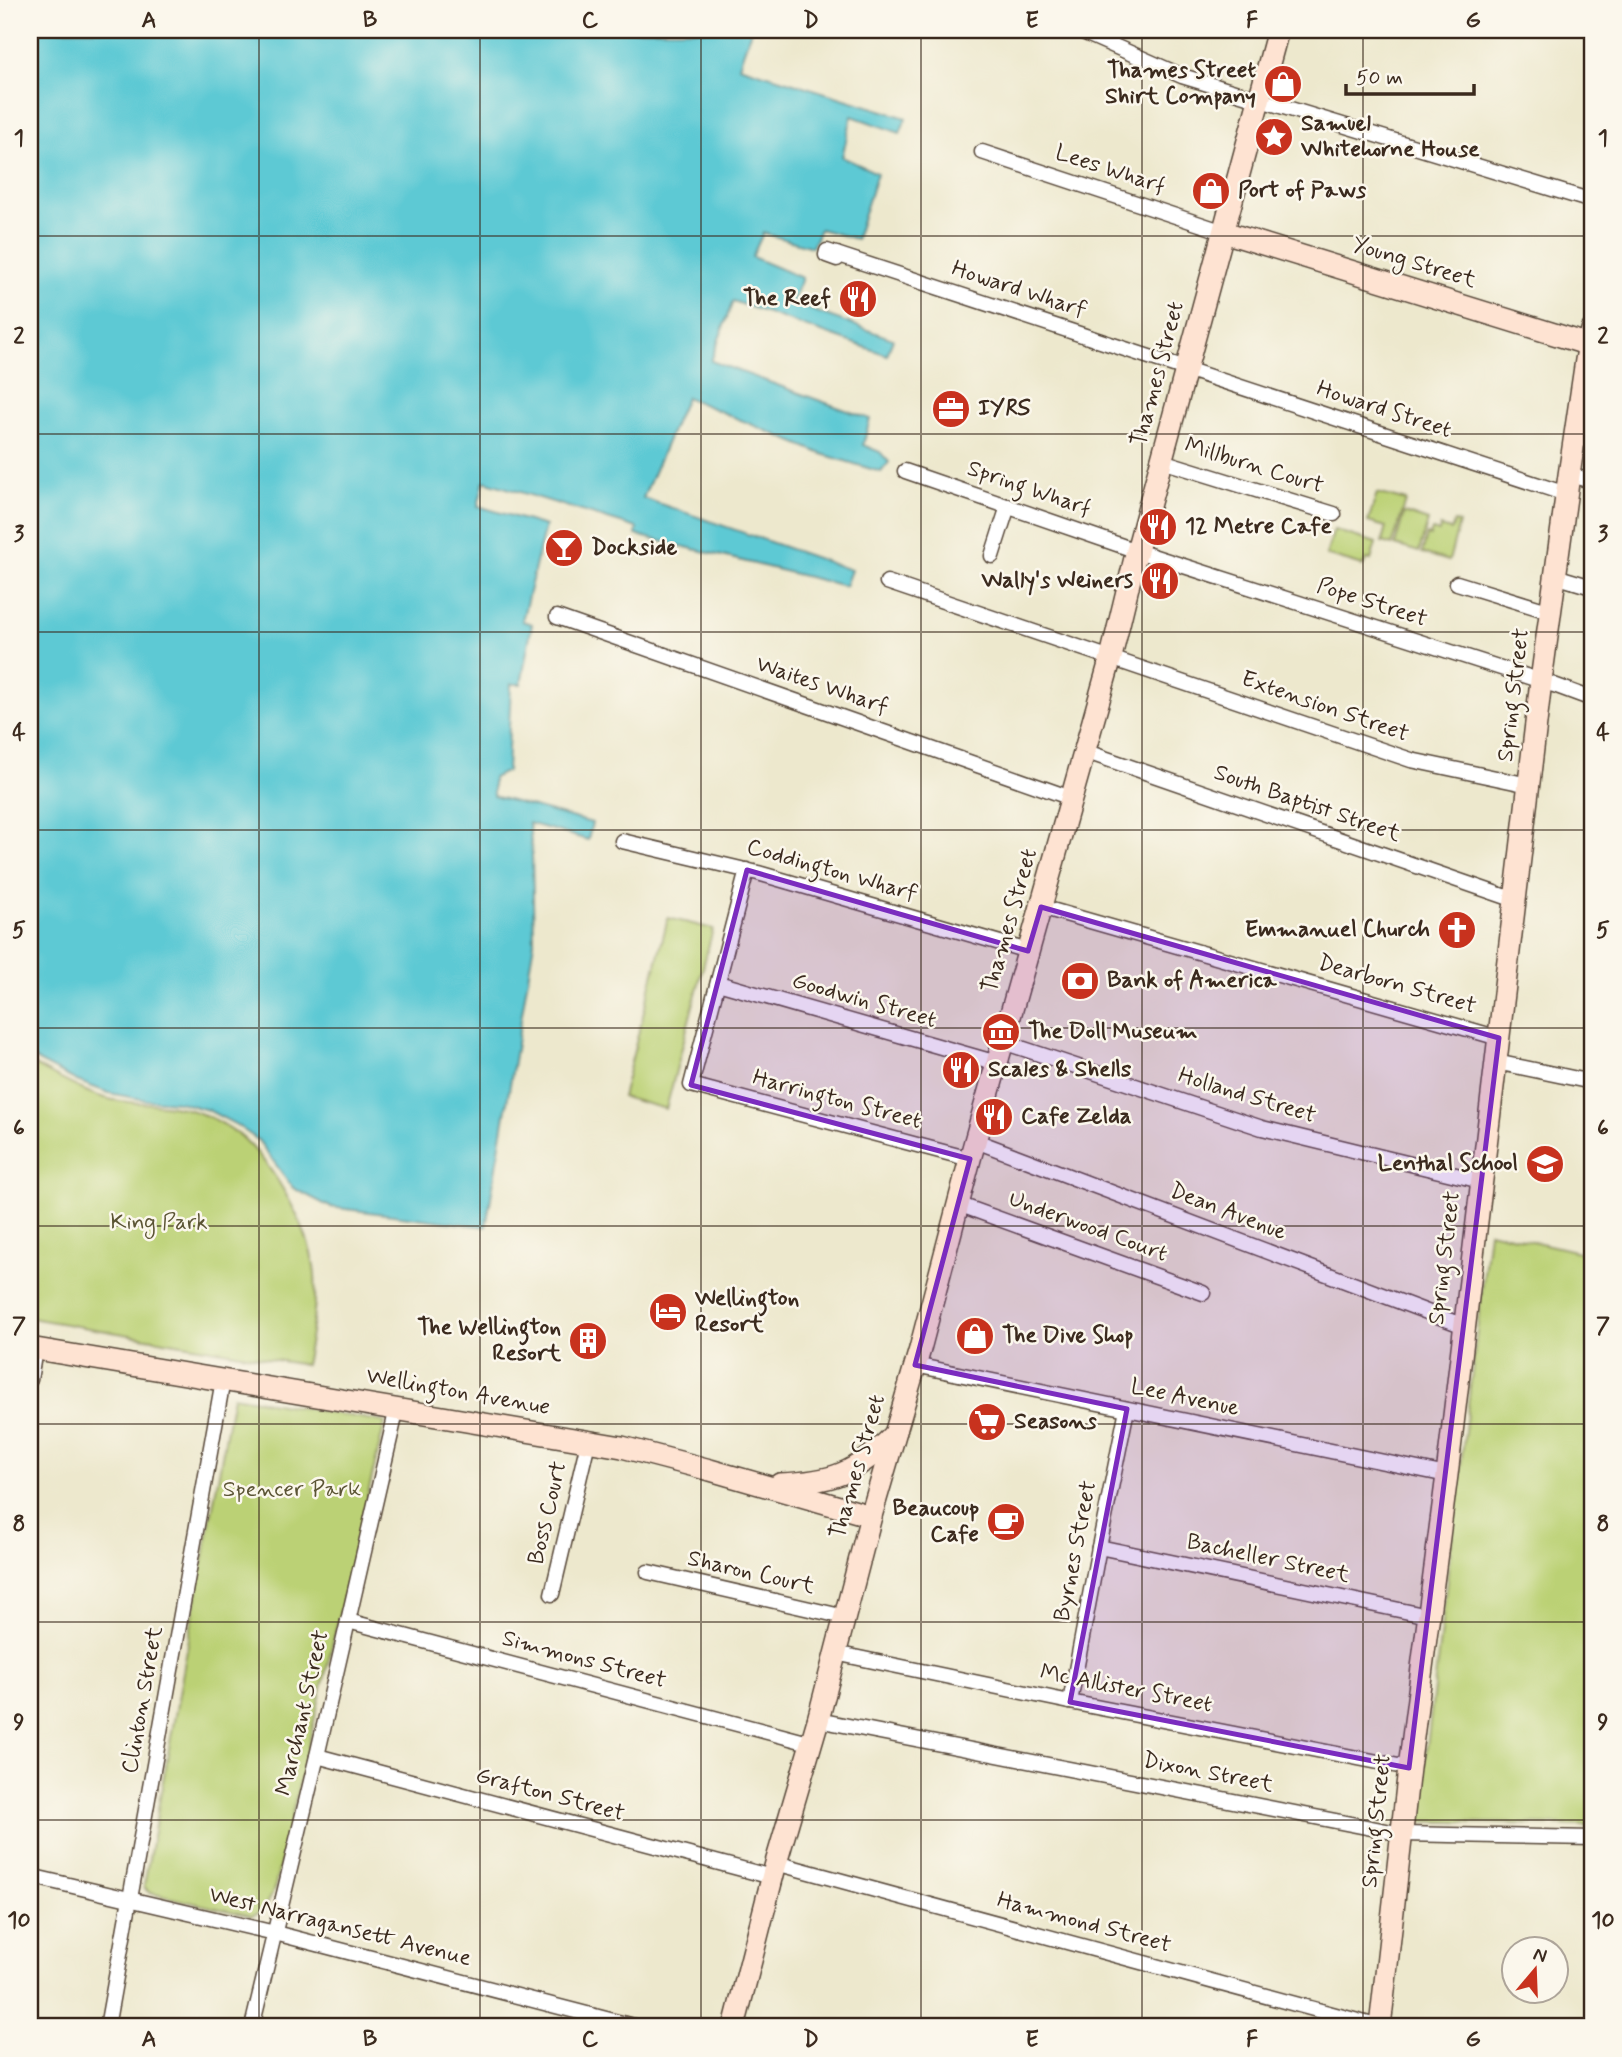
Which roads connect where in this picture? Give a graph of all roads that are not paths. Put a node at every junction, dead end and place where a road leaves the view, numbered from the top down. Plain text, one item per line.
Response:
1 (1078, 30) edge
2 (1278, 30) edge
3 (1259, 100) junction
4 (982, 152) dead end
5 (1592, 201) edge
6 (1224, 232) junction
7 (837, 254) dead end
8 (1591, 341) edge
9 (1187, 370) junction
10 (1162, 461) junction
11 (905, 471) dead end
12 (1592, 481) edge
13 (1568, 484) junction
14 (1008, 506) junction
15 (1334, 514) dead end
16 (1138, 551) junction
17 (992, 556) dead end
18 (1555, 576) junction
19 (887, 582) dead end
20 (1457, 583) dead end
21 (1592, 587) edge
22 (1551, 612) junction
23 (557, 617) dead end
24 (1111, 657) junction
25 (1541, 681) junction
26 (1592, 699) edge
27 (1084, 751) junction
28 (1529, 785) junction
29 (1071, 799) junction
30 (622, 841) dead end
31 (747, 870) junction
32 (1516, 900) junction
33 (1041, 907) junction
34 (1028, 951) junction
35 (718, 983) junction
36 (1499, 1038) junction
37 (1003, 1042) junction
38 (1496, 1062) junction
39 (997, 1063) junction
40 (1592, 1082) edge
41 (973, 1150) junction
42 (1481, 1181) junction
43 (958, 1204) junction
44 (1203, 1293) dead end
45 (1464, 1326) junction
46 (32, 1349) edge
47 (915, 1365) junction
48 (30, 1380) edge
49 (223, 1380) junction
50 (397, 1408) junction
51 (1127, 1409) junction
52 (893, 1436) junction
53 (588, 1442) junction
54 (1447, 1475) junction
55 (762, 1484) junction
56 (870, 1516) junction
57 (1099, 1547) junction
58 (648, 1572) dead end
59 (552, 1594) dead end
60 (1428, 1616) junction
61 (845, 1618) junction
62 (348, 1620) junction
63 (835, 1653) junction
64 (1070, 1702) junction
65 (818, 1720) junction
66 (810, 1743) junction
67 (317, 1756) junction
68 (1409, 1768) junction
69 (1402, 1834) junction
70 (1592, 1838) edge
71 (774, 1870) junction
72 (30, 1876) edge
73 (131, 1900) junction
74 (275, 1933) junction
75 (107, 2027) edge
76 (252, 2027) edge
77 (637, 2027) edge
78 (734, 2027) edge
79 (1380, 2027) edge

1 - 3 street
2 - 3 main road, Thames Street
3 - 5 street
3 - 6 main road, Thames Street
4 - 6 street, Lees Wharf
6 - 8 main road, Young Street
6 - 9 main road, Thames Street
7 - 9 street, Howard Wharf
8 - 13 main road, Spring Street
9 - 10 main road, Thames Street
9 - 13 street, Howard Street
10 - 15 street, Millburn Court
10 - 16 main road, Thames Street
11 - 14 street, Spring Wharf
12 - 13 street, Howard Street
13 - 18 main road, Spring Street
14 - 16 street, Spring Wharf
14 - 17 street
16 - 24 main road, Thames Street
16 - 25 street, Pope Street
18 - 21 street
18 - 22 main road, Spring Street
19 - 24 street, Extension Street
20 - 22 street
22 - 25 main road, Spring Street
23 - 29 street, Waites Wharf
24 - 27 main road, Thames Street
24 - 28 street, Extension Street
25 - 26 street, Pope Street
25 - 28 main road, Spring Street
27 - 29 main road, Thames Street
27 - 32 street, South Baptist Street
28 - 32 main road, Spring Street
29 - 33 main road, Thames Street
30 - 31 street, Coddington Wharf
31 - 34 street, Coddington Wharf
31 - 35 street
32 - 36 main road, Spring Street
33 - 34 main road, Thames Street
33 - 36 street, Dearborn Street
34 - 37 main road, Thames Street
35 - 39 street, Goodwin Street
35 - 41 street, Harrington Street
36 - 38 main road, Spring Street
37 - 39 main road, Thames Street
37 - 42 street, Holland Street
38 - 40 street
38 - 42 main road, Spring Street
39 - 41 main road, Thames Street
41 - 43 main road, Thames Street
41 - 45 street, Dean Avenue
42 - 45 main road, Spring Street
43 - 44 street, Underwood Court
43 - 47 main road, Thames Street
45 - 54 main road, Spring Street
46 - 48 street
46 - 49 main road, Wellington Avenue
47 - 51 street, Lee Avenue
47 - 52 main road, Thames Street
49 - 50 main road, Wellington Avenue
49 - 73 street, Clinton Street
50 - 53 main road, Wellington Avenue
50 - 62 street, Marchant Street
51 - 54 street, Lee Avenue
51 - 57 street, Byrnes Street
52 - 55 main road
52 - 56 main road, Thames Street
53 - 55 main road, Wellington Avenue
53 - 59 street, Boss Court
54 - 60 main road, Spring Street
55 - 56 main road, Wellington Avenue
56 - 61 main road, Thames Street
57 - 60 street, Bacheller Street
57 - 64 street, Byrnes Street
58 - 61 street, Sharon Court
60 - 68 main road, Spring Street
61 - 63 main road, Thames Street
62 - 66 street, Simmons Street
62 - 67 street, Marchant Street
63 - 64 street, Mc Allister Street
63 - 65 main road, Thames Street
64 - 68 street, Mc Allister Street
65 - 66 main road, Thames Street
65 - 69 street, Dixon Street
66 - 71 main road, Thames Street
67 - 71 street, Grafton Street
67 - 74 street, Marchant Street
68 - 69 main road, Spring Street
69 - 70 street, Dixon Street
69 - 79 main road, Spring Street
71 - 78 main road, Thames Street
71 - 79 street, Hammond Street
72 - 73 street, West Narragansett Avenue
73 - 74 street, West Narragansett Avenue
73 - 75 street, Clinton Street
74 - 76 street, Marchant Street
74 - 77 street, West Narragansett Avenue

